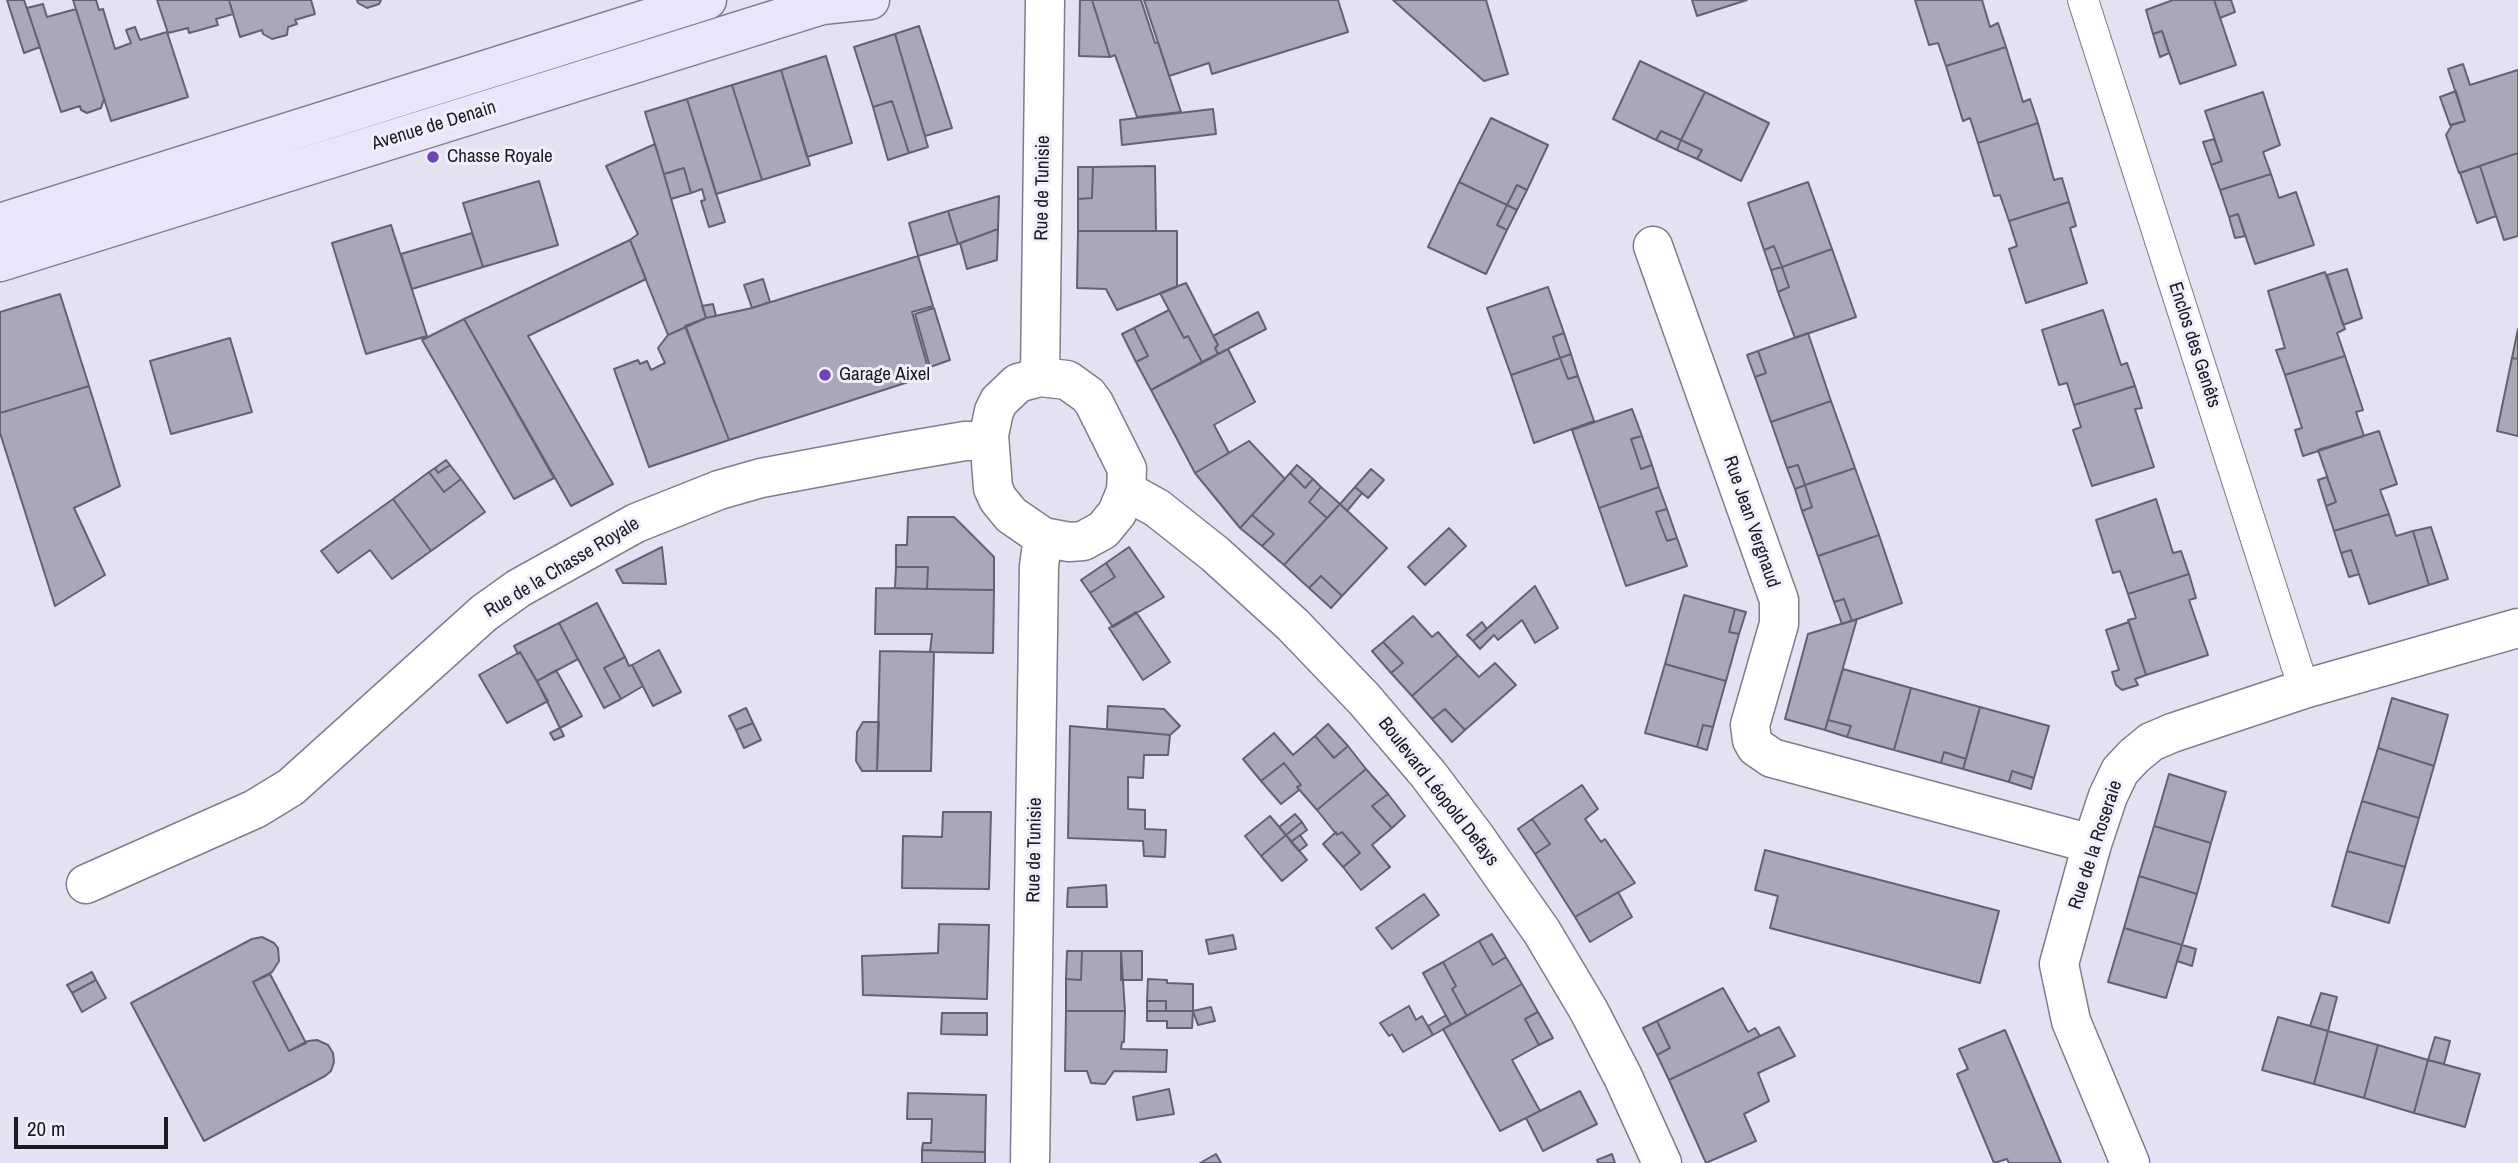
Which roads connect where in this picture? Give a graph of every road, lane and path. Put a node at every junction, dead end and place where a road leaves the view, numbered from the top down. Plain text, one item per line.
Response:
1 (707, 0) edge
2 (870, 0) edge
3 (1045, 0) edge
4 (2083, 0) edge
5 (0, 223) edge
6 (1653, 246) dead end
7 (0, 262) edge
8 (1040, 376) junction
9 (989, 441) junction
10 (1126, 491) junction
11 (1043, 537) junction
12 (2518, 628) edge
13 (2304, 689) junction
14 (2092, 844) junction
15 (86, 884) dead end
16 (1030, 1163) edge
17 (1662, 1163) edge
18 (2130, 1163) edge

1 - 5 main road, Avenue de Denain
2 - 7 main road, Avenue de Denain
3 - 8 street, Rue de Tunisie
4 - 13 lane, Enclos des Genêts
6 - 14 street, Rue Jean Vergnaud
8 - 9 street
8 - 10 street
9 - 11 street
9 - 15 street, Rue de la Chasse Royale
10 - 11 street
10 - 17 street, Boulevard Léopold Defays
11 - 16 street, Rue de Tunisie
12 - 13 street, Rue de la Roseraie
13 - 14 street, Rue de la Roseraie
14 - 18 street, Rue de la Roseraie

